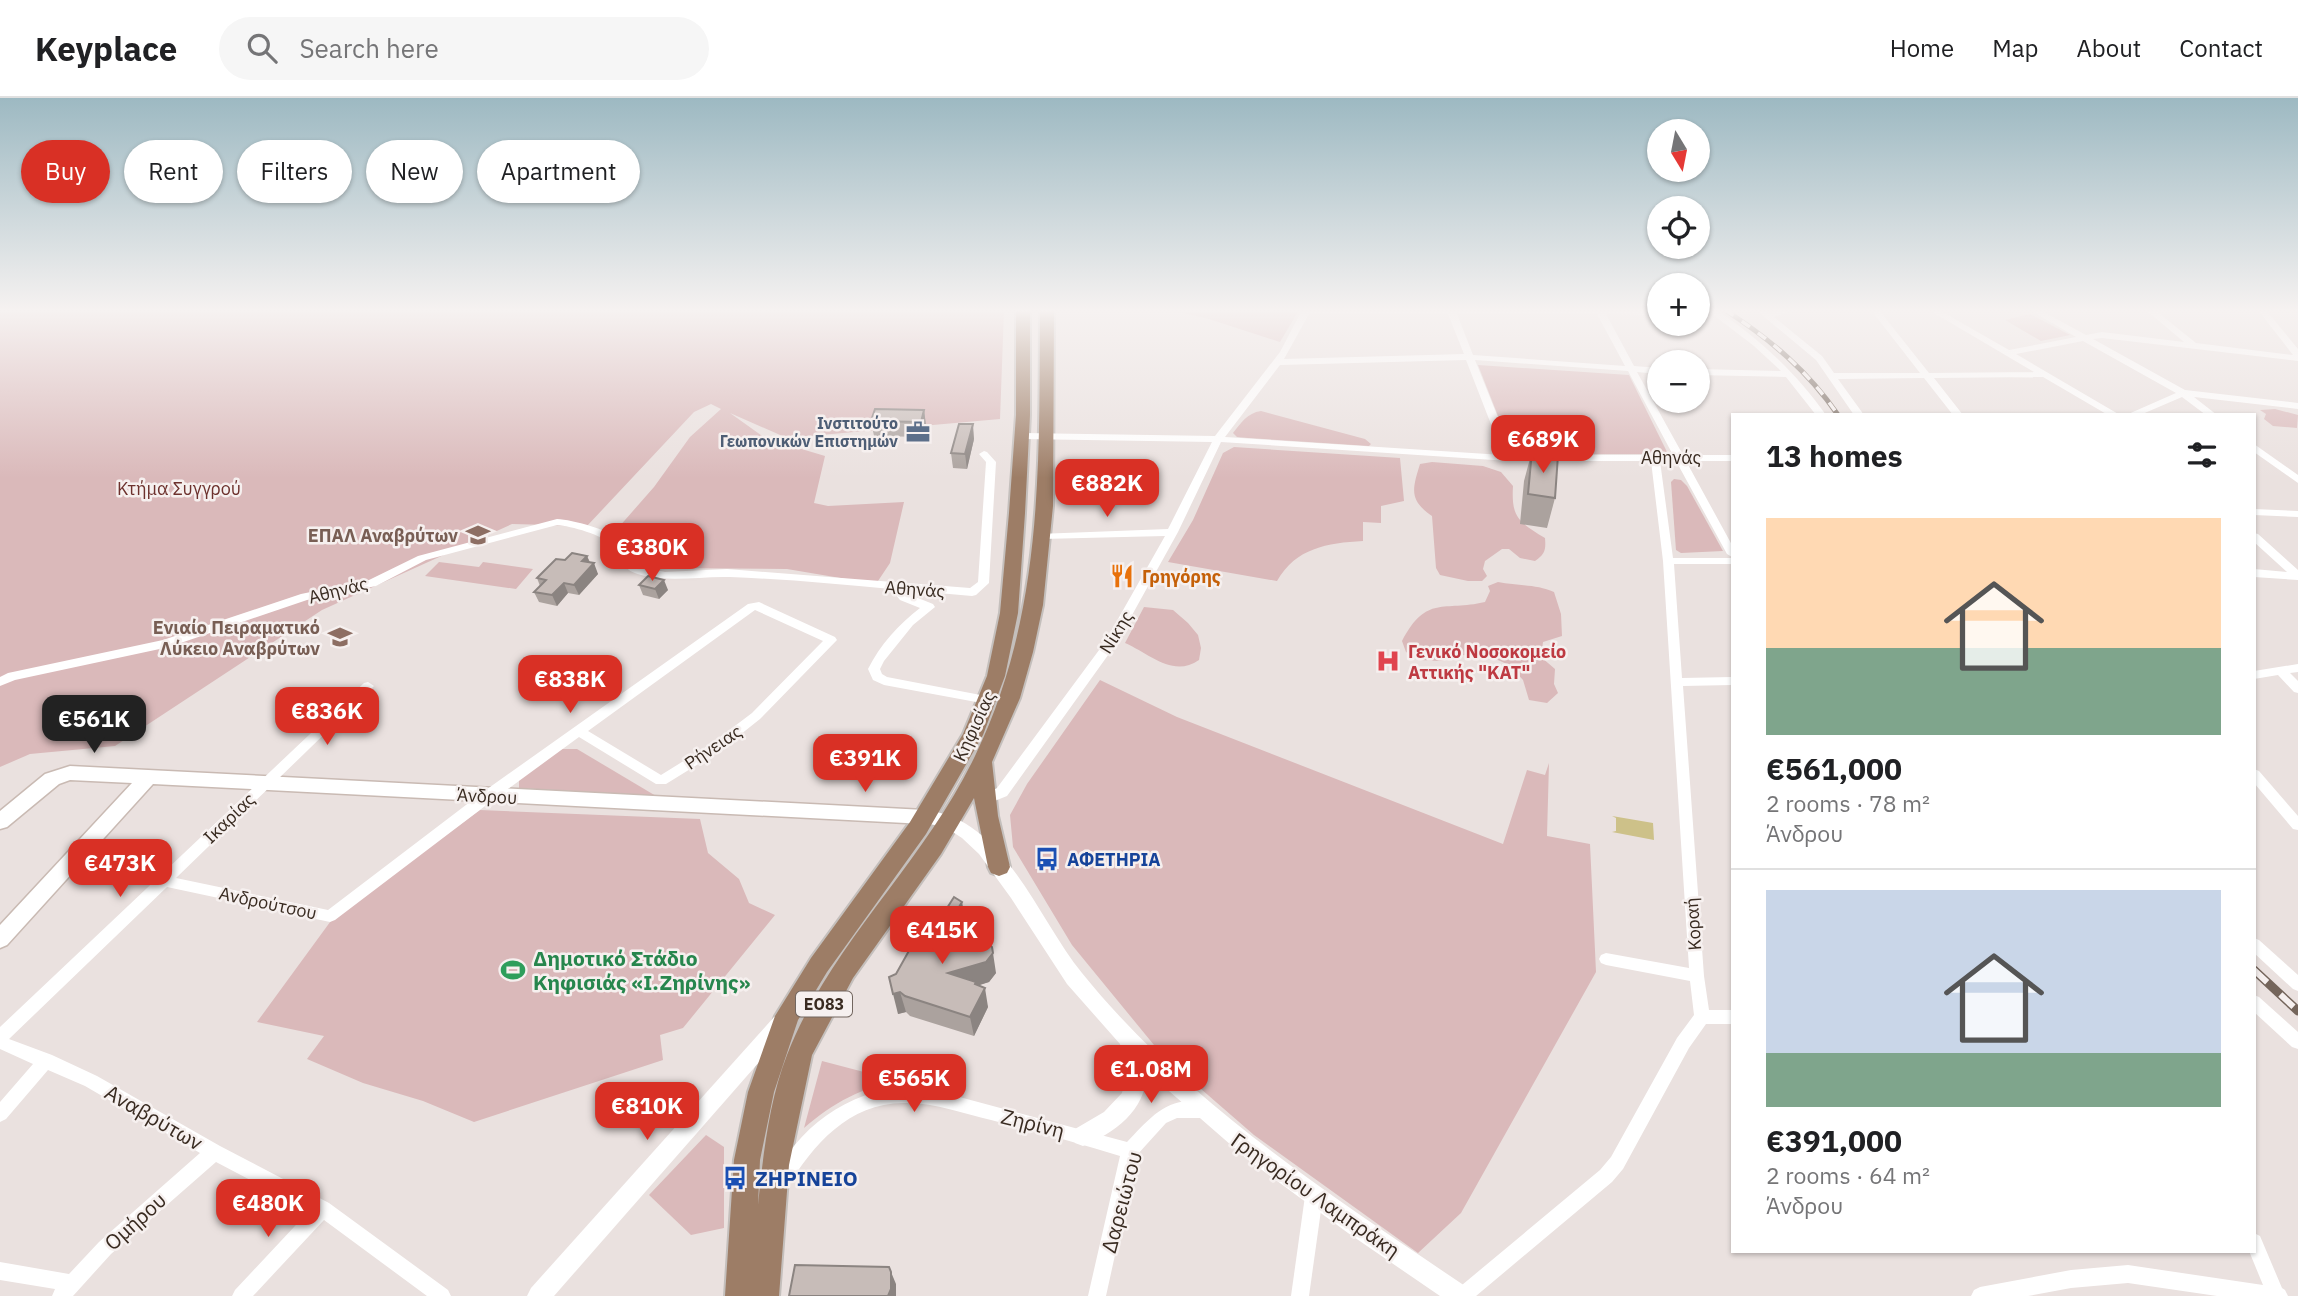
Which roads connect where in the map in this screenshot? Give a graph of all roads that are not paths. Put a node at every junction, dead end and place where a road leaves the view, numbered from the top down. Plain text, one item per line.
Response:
1 (1023, 366) edge
2 (1047, 366) edge
3 (1273, 366) edge
4 (1473, 366) edge
5 (1581, 366) edge
6 (1630, 366) edge
7 (1779, 366) edge
8 (1826, 366) edge
9 (1919, 366) edge
10 (2028, 366) edge
11 (2136, 366) edge
12 (1632, 370) junction
13 (1647, 371) edge
14 (1710, 372) edge
15 (1789, 374) junction
16 (1926, 375) junction
17 (2044, 375) junction
18 (1834, 376) junction
19 (2183, 393) junction
20 (2298, 407) edge
21 (1819, 413) edge
22 (1858, 413) edge
23 (1956, 413) edge
24 (2111, 413) edge
25 (2136, 413) edge
26 (2209, 413) edge
27 (1046, 435) junction
28 (1023, 436) junction
29 (1218, 439) junction
30 (2256, 449) edge
31 (984, 454) dead end
32 (1655, 457) junction
33 (1679, 457) junction
34 (1509, 458) junction
35 (1731, 458) edge
36 (2298, 481) edge
37 (2256, 512) edge
38 (2298, 514) edge
39 (1173, 532) junction
40 (1042, 536) junction
41 (2256, 538) edge
42 (1731, 552) edge
43 (1668, 561) junction
44 (1731, 561) edge
45 (2256, 573) edge
46 (2298, 576) edge
47 (897, 588) junction
48 (2298, 668) edge
49 (2282, 672) junction
50 (2256, 675) edge
51 (1677, 681) junction
52 (1731, 681) edge
53 (0, 682) edge
54 (368, 686) dead end
55 (2298, 689) edge
56 (987, 700) junction
57 (578, 731) junction
58 (984, 760) junction
59 (2256, 776) edge
60 (147, 779) junction
61 (263, 785) junction
62 (983, 792) junction
63 (488, 796) junction
64 (925, 817) junction
65 (950, 821) junction
66 (0, 822) edge
67 (2298, 825) edge
68 (999, 867) junction
69 (165, 881) junction
70 (0, 939) edge
71 (2256, 946) edge
72 (1606, 959) dead end
73 (1697, 976) junction
74 (2298, 984) edge
75 (2256, 1004) edge
76 (787, 1016) junction
77 (1702, 1017) junction
78 (1731, 1017) edge
79 (1126, 1036) junction
80 (0, 1039) edge
81 (2298, 1042) edge
82 (46, 1060) junction
83 (1201, 1110) junction
84 (0, 1114) edge
85 (1083, 1136) junction
86 (1130, 1151) junction
87 (214, 1152) junction
88 (1314, 1196) junction
89 (771, 1201) junction
90 (323, 1209) junction
91 (2256, 1247) edge
92 (0, 1271) edge
93 (67, 1290) edge
94 (241, 1296) edge
95 (442, 1296) edge
96 (539, 1296) edge
97 (739, 1296) edge
98 (765, 1296) edge
99 (1097, 1296) edge
100 (1300, 1296) edge
101 (1461, 1296) edge
102 (1982, 1296) edge
103 (2277, 1296) edge

1 - 28 main road, Κηφισίας / ΕΟ83
2 - 27 main road, Κηφισίας / ΕΟ83
3 - 29 street, Νίκης
4 - 34 street
5 - 12 street
6 - 12 street
7 - 15 street
8 - 18 street
9 - 16 street
10 - 17 street
11 - 19 street
12 - 13 street
12 - 33 street
14 - 15 street
15 - 21 street
16 - 17 street
16 - 18 street
16 - 23 street
17 - 24 street
18 - 22 street
19 - 20 street
19 - 25 street
19 - 26 street
27 - 28 street, Αθηνάς
27 - 29 street, Αθηνάς
27 - 40 main road, Κηφισίας / ΕΟ83
28 - 56 main road, Κηφισίας / ΕΟ83
29 - 34 street, Αθηνάς
29 - 39 street, Νίκης
30 - 36 street
31 - 47 street, Αθηνάς
32 - 33 street, Αθηνάς
32 - 34 street, Αθηνάς
32 - 43 street, Κοραή
33 - 35 street, Αθηνάς
33 - 42 street
37 - 38 street
39 - 40 street
39 - 62 street, Νίκης
40 - 58 main road, Κηφισίας / ΕΟ83
41 - 46 street
43 - 44 street
43 - 51 street, Κοραή
45 - 46 street
47 - 53 street, Αθηνάς
47 - 56 street
48 - 49 street
49 - 50 street
49 - 55 street
51 - 52 street
51 - 73 street, Κοραή
54 - 61 street, Ικαρίας
56 - 64 main road, Κηφισίας / ΕΟ83
57 - 57 street, Ρήνειας
57 - 63 street
58 - 62 main road
58 - 65 main road, Κηφισίας / ΕΟ83
59 - 67 street
60 - 61 main road, Άνδρου
60 - 66 main road, Άνδρου
60 - 70 main road
61 - 63 main road, Άνδρου
61 - 69 street, Ικαρίας
62 - 68 main road
63 - 64 main road, Άνδρου
63 - 69 street, Ανδρούτσου
64 - 65 street
64 - 76 main road, Κηφισίας / ΕΟ83
65 - 68 street, Γρηγορίου Λαμπράκη
65 - 89 main road, Κηφισίας / ΕΟ83
68 - 79 street, Γρηγορίου Λαμπράκη
69 - 80 street, Ικαρίας
71 - 74 street
72 - 73 street
73 - 77 street, Κοραή
75 - 81 street
76 - 96 street
76 - 97 main road, Κηφισίας / ΕΟ83
77 - 78 street
77 - 101 street
79 - 83 street, Γρηγορίου Λαμπράκη
79 - 85 street
80 - 82 street, Αναβρύτων
82 - 84 street
82 - 87 street, Αναβρύτων
83 - 86 street, Δαρειώτου
83 - 88 street, Γρηγορίου Λαμπράκη
85 - 86 street, Ζηρίνη
85 - 89 street, Ζηρίνη
86 - 99 street, Δαρειώτου
87 - 90 street, Αναβρύτων
87 - 93 street, Ομήρου
88 - 100 street
88 - 101 street, Γρηγορίου Λαμπράκη
89 - 98 main road, Κηφισίας / ΕΟ83
90 - 94 street
90 - 95 street, Αναβρύτων
91 - 103 street
92 - 93 street
102 - 103 street

